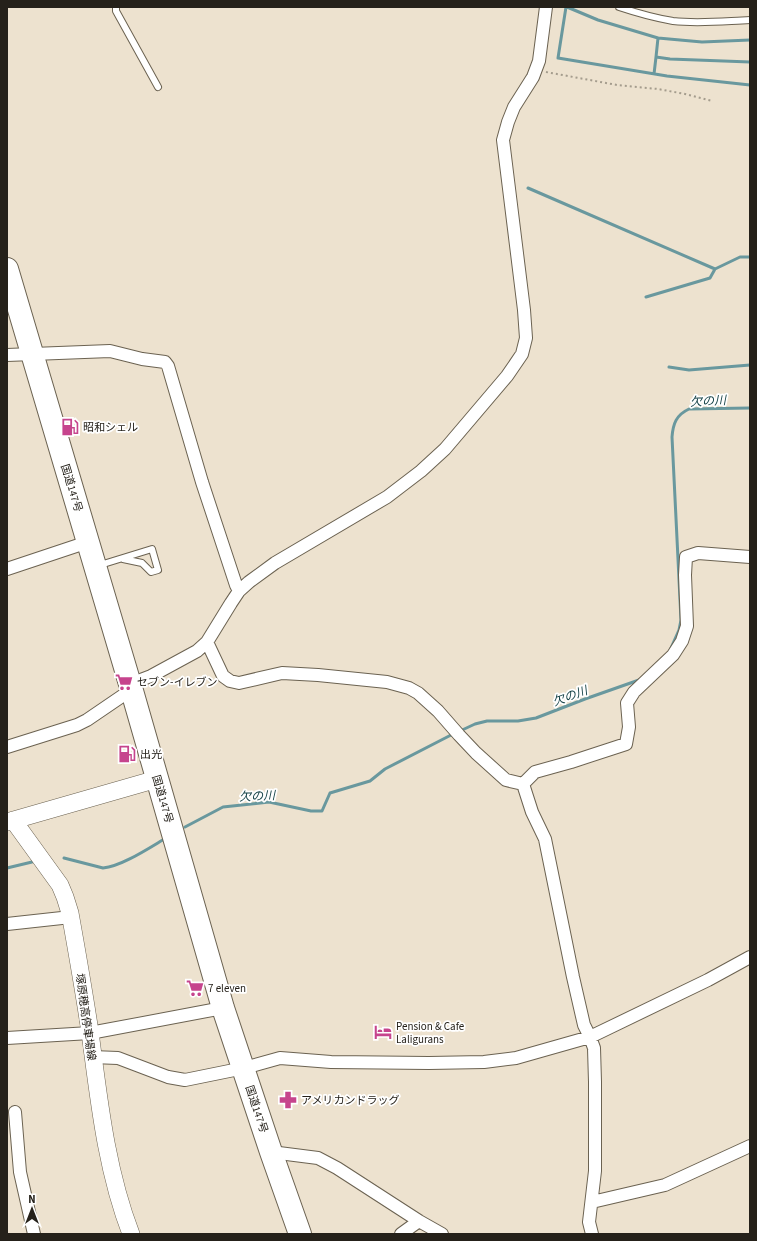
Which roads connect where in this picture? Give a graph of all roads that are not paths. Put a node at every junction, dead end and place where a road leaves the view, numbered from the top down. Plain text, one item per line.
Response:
1 (116, 7) edge
2 (546, 7) edge
3 (620, 7) edge
4 (750, 20) edge
5 (158, 87) dead end
6 (7, 269) edge
7 (32, 354) junction
8 (7, 355) edge
9 (88, 542) junction
10 (750, 557) edge
11 (123, 558) junction
12 (96, 567) junction
13 (7, 570) edge
14 (239, 591) junction
15 (207, 642) junction
16 (131, 687) junction
17 (7, 747) edge
18 (157, 779) junction
19 (523, 784) junction
20 (9, 818) edge
21 (71, 917) junction
22 (7, 924) edge
23 (750, 957) edge
24 (224, 1008) junction
25 (90, 1033) junction
26 (590, 1036) junction
27 (7, 1038) edge
28 (92, 1057) junction
29 (244, 1068) junction
30 (15, 1112) dead end
31 (750, 1146) edge
32 (271, 1152) junction
33 (592, 1202) junction
34 (419, 1221) junction
35 (34, 1234) edge
36 (131, 1234) edge
37 (300, 1234) edge
38 (400, 1234) edge
39 (442, 1234) edge
40 (592, 1234) edge

1 - 5 lane
2 - 14 street
3 - 4 lane
6 - 7 highway, 国道147号
7 - 8 street
7 - 9 highway, 国道147号
7 - 14 street
9 - 12 highway, 国道147号
9 - 13 street
10 - 19 street
11 - 11 lane
11 - 12 lane
12 - 16 highway, 国道147号
14 - 15 street
15 - 16 street
15 - 19 street
16 - 17 street
16 - 18 highway, 国道147号
18 - 20 main road
18 - 24 highway, 国道147号
19 - 26 street
20 - 21 main road, 塚原穂高停車場線
21 - 22 street
21 - 25 main road, 塚原穂高停車場線
23 - 26 street
24 - 25 street
24 - 29 highway, 国道147号
25 - 27 street
25 - 28 main road, 塚原穂高停車場線
26 - 29 street
26 - 33 street
28 - 29 street
28 - 36 main road, 塚原穂高停車場線
29 - 32 highway, 国道147号
30 - 35 street
31 - 33 street
32 - 34 street
32 - 37 highway, 国道147号
33 - 40 street
34 - 38 street
34 - 39 street

